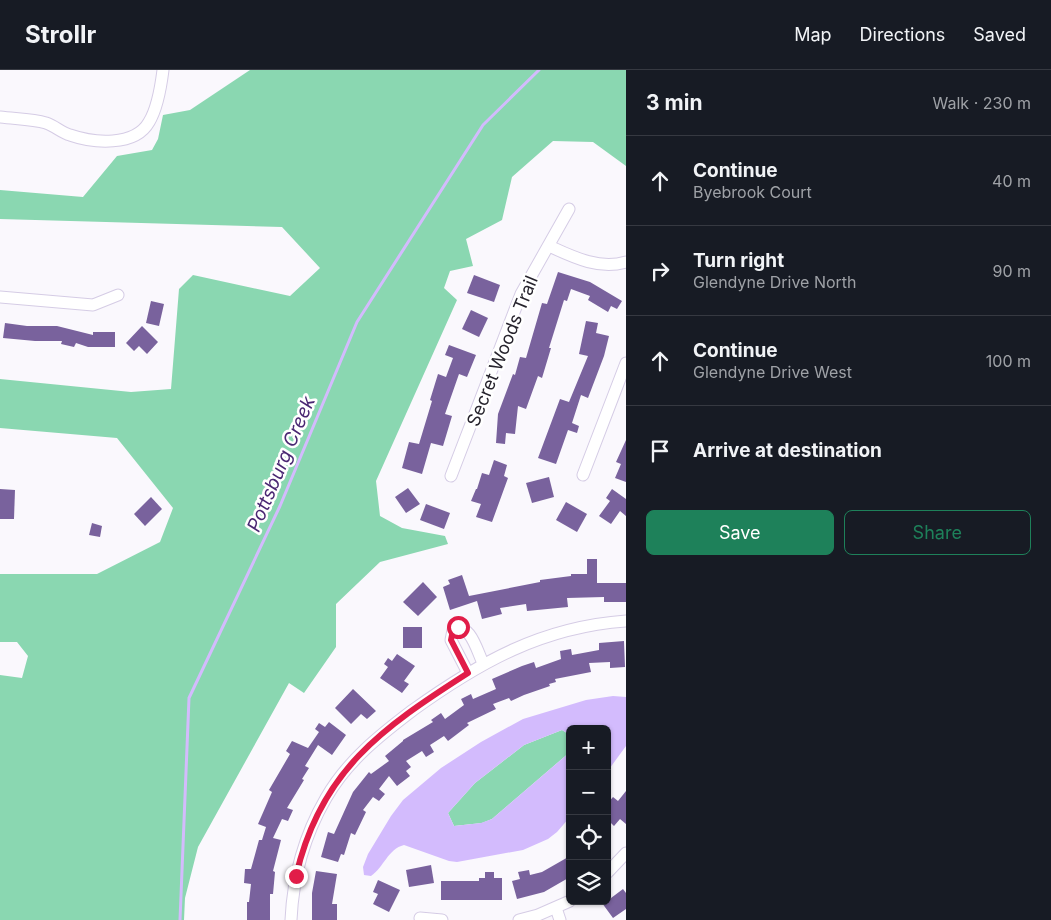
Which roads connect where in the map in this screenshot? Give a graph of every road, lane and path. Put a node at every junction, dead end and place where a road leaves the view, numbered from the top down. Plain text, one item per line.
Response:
1 (163, 70) edge
2 (0, 117) edge
3 (569, 209) dead end
4 (549, 246) junction
5 (626, 262) edge
6 (118, 295) dead end
7 (0, 297) edge
8 (626, 363) edge
9 (583, 475) dead end
10 (451, 476) dead end
11 (626, 620) edge
12 (483, 663) junction
13 (468, 673) junction
14 (626, 853) edge
15 (611, 869) edge
16 (566, 903) edge
17 (556, 908) junction
18 (420, 918) dead end
19 (292, 920) edge
20 (442, 920) edge
21 (519, 920) edge
22 (560, 920) edge

1 - 2 street
3 - 4 street, Secret Woods Trail
4 - 5 street
4 - 10 street, Secret Woods Trail
6 - 7 street
8 - 9 street
11 - 12 street
12 - 13 street
12 - 13 street
13 - 19 street
14 - 15 street
16 - 17 street
17 - 21 street
17 - 22 street
18 - 20 street

